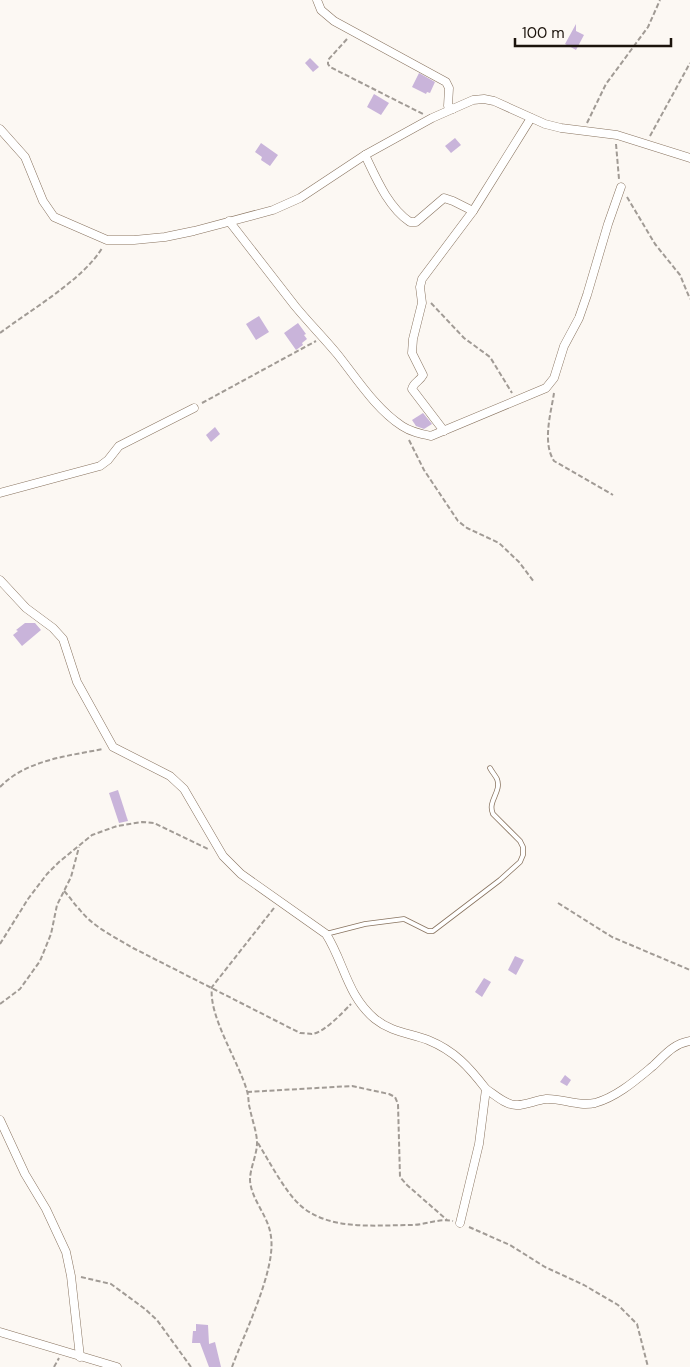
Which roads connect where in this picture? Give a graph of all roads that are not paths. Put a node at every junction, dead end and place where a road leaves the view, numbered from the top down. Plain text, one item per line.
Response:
1 (318, 0) edge
2 (453, 109) junction
3 (531, 118) junction
4 (0, 129) edge
5 (365, 155) junction
6 (690, 158) edge
7 (621, 187) road end
8 (473, 211) junction
9 (229, 222) junction
10 (194, 408) road end
11 (444, 431) junction
12 (0, 493) edge
13 (0, 580) edge
14 (490, 768) dead end
15 (326, 934) junction
16 (690, 1042) edge
17 (486, 1089) junction
18 (0, 1120) edge
19 (460, 1223) road end
20 (0, 1332) edge
21 (80, 1357) junction
22 (117, 1367) edge

1 - 2 street
2 - 3 street
2 - 5 street
3 - 6 street
3 - 8 street
4 - 9 street
5 - 8 street
5 - 9 street
7 - 11 street
8 - 11 street
9 - 11 street
10 - 12 street
13 - 15 street
14 - 15 lane
15 - 17 street
16 - 17 street
17 - 19 street
18 - 21 street
20 - 21 street
21 - 22 street

